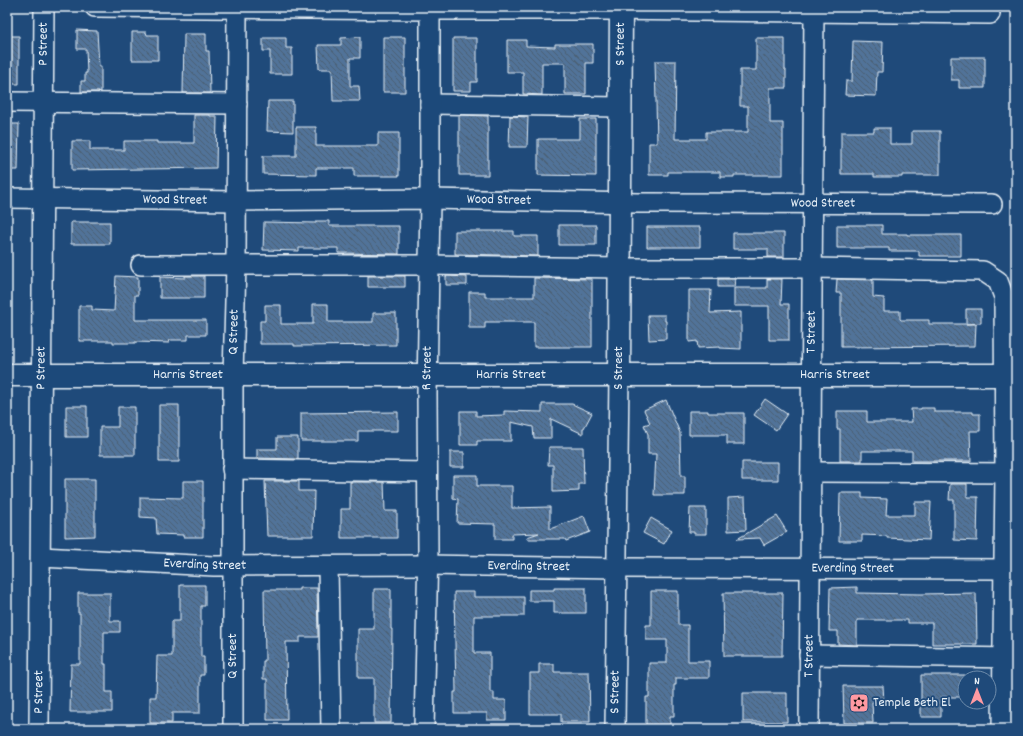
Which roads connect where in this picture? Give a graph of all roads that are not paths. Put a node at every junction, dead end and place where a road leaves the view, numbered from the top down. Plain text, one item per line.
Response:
1 (44, 7) edge
2 (95, 7) edge
3 (237, 8) edge
4 (430, 9) edge
5 (621, 9) edge
6 (814, 10) edge
7 (990, 14) dead end
8 (7, 102) edge
9 (43, 103) junction
10 (237, 104) junction
11 (430, 104) junction
12 (620, 107) junction
13 (7, 198) edge
14 (42, 198) junction
15 (430, 199) junction
16 (236, 201) junction
17 (620, 202) junction
18 (813, 204) junction
19 (992, 204) dead end
20 (236, 264) junction
21 (141, 265) dead end
22 (428, 265) junction
23 (620, 268) junction
24 (813, 268) junction
25 (619, 374) junction
26 (812, 374) junction
27 (7, 375) edge
28 (42, 375) junction
29 (233, 375) junction
30 (427, 375) junction
31 (1010, 375) edge
32 (232, 469) junction
33 (427, 472) junction
34 (811, 472) junction
35 (1010, 473) edge
36 (41, 557) junction
37 (234, 566) junction
38 (427, 566) junction
39 (328, 567) junction
40 (618, 568) junction
41 (809, 568) junction
42 (1010, 568) edge
43 (809, 655) junction
44 (1010, 658) edge
45 (39, 729) edge
46 (233, 729) edge
47 (331, 729) edge
48 (424, 729) edge
49 (615, 729) edge
50 (809, 729) edge
51 (1002, 729) edge

1 - 9 street, P Street
2 - 3 street
3 - 4 street
3 - 10 street, Q Street
4 - 5 street
4 - 11 street, R Street
5 - 6 street
5 - 12 main road, S Street
6 - 7 street
6 - 18 street, T Street
8 - 9 street
9 - 10 street
9 - 14 street, P Street
10 - 16 street, Q Street
11 - 12 street
11 - 15 street, R Street
12 - 17 main road, S Street
13 - 14 street, Wood Street
14 - 16 street, Wood Street
14 - 28 street, P Street
15 - 16 street, Wood Street
15 - 17 street, Wood Street
15 - 22 street, R Street
16 - 20 street, Q Street
17 - 18 street, Wood Street
17 - 23 main road, S Street
18 - 19 street, Wood Street
18 - 24 street, T Street
20 - 21 street
20 - 22 street
20 - 29 street, Q Street
22 - 23 street
22 - 30 street, R Street
23 - 24 street
23 - 25 main road, S Street
24 - 26 street, T Street
24 - 31 street
25 - 26 main road, Harris Street
25 - 30 main road, Harris Street
25 - 40 street, S Street
26 - 31 main road, Harris Street
26 - 34 street, T Street
27 - 28 main road, Harris Street
28 - 29 main road, Harris Street
28 - 36 street, P Street
29 - 30 main road, Harris Street
29 - 32 street, Q Street
30 - 33 street, R Street
31 - 35 street
32 - 33 street
32 - 37 street, Q Street
33 - 38 street, R Street
34 - 35 street
34 - 41 street, T Street
35 - 42 street
36 - 37 street, Everding Street
36 - 45 street, P Street
37 - 39 street, Everding Street
37 - 46 street, Q Street
38 - 39 street, Everding Street
38 - 40 street, Everding Street
38 - 48 street, R Street
39 - 47 street
40 - 41 street, Everding Street
40 - 49 street, S Street
41 - 42 street, Everding Street
41 - 43 street, T Street
42 - 44 street
43 - 44 street
43 - 50 street, T Street
44 - 51 street

